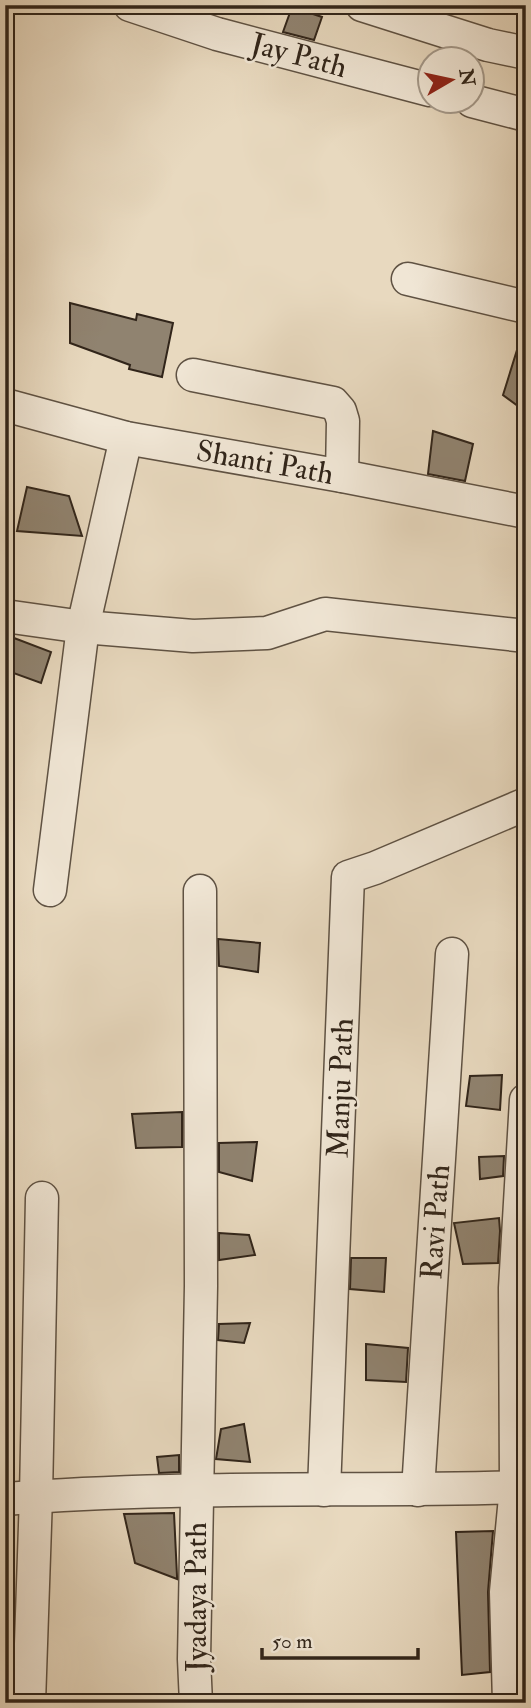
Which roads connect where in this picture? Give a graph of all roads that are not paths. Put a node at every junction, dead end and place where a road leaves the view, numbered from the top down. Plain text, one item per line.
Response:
1 (130, 5) edge
2 (362, 5) edge
3 (526, 53) edge
4 (416, 87) edge
5 (486, 105) edge
6 (526, 115) edge
7 (408, 279) dead end
8 (526, 307) edge
9 (192, 375) dead end
10 (5, 405) edge
11 (126, 438) junction
12 (342, 476) junction
13 (526, 512) edge
14 (5, 616) edge
15 (83, 627) junction
16 (526, 636) edge
17 (526, 804) edge
18 (50, 890) dead end
19 (200, 891) dead end
20 (452, 954) dead end
21 (526, 1100) edge
22 (42, 1198) dead end
23 (521, 1487) edge
24 (418, 1489) junction
25 (324, 1490) junction
26 (197, 1491) junction
27 (36, 1496) junction
28 (5, 1499) edge
29 (29, 1703) edge
30 (196, 1703) edge
31 (509, 1703) edge

1 - 4 street, Jay Path
2 - 3 street
5 - 6 street
7 - 8 street
9 - 12 street
10 - 11 street, Shanti Path
11 - 12 street, Shanti Path
11 - 15 street
12 - 13 street, Shanti Path
14 - 15 street
15 - 16 street
15 - 18 street
17 - 25 street, Manju Path
19 - 26 street, Jyadaya Path
20 - 24 street, Ravi Path
21 - 23 street
22 - 27 street
23 - 24 street
23 - 31 street
24 - 25 street
25 - 26 street
26 - 27 street
26 - 30 street, Jyadaya Path
27 - 28 street
27 - 29 street

